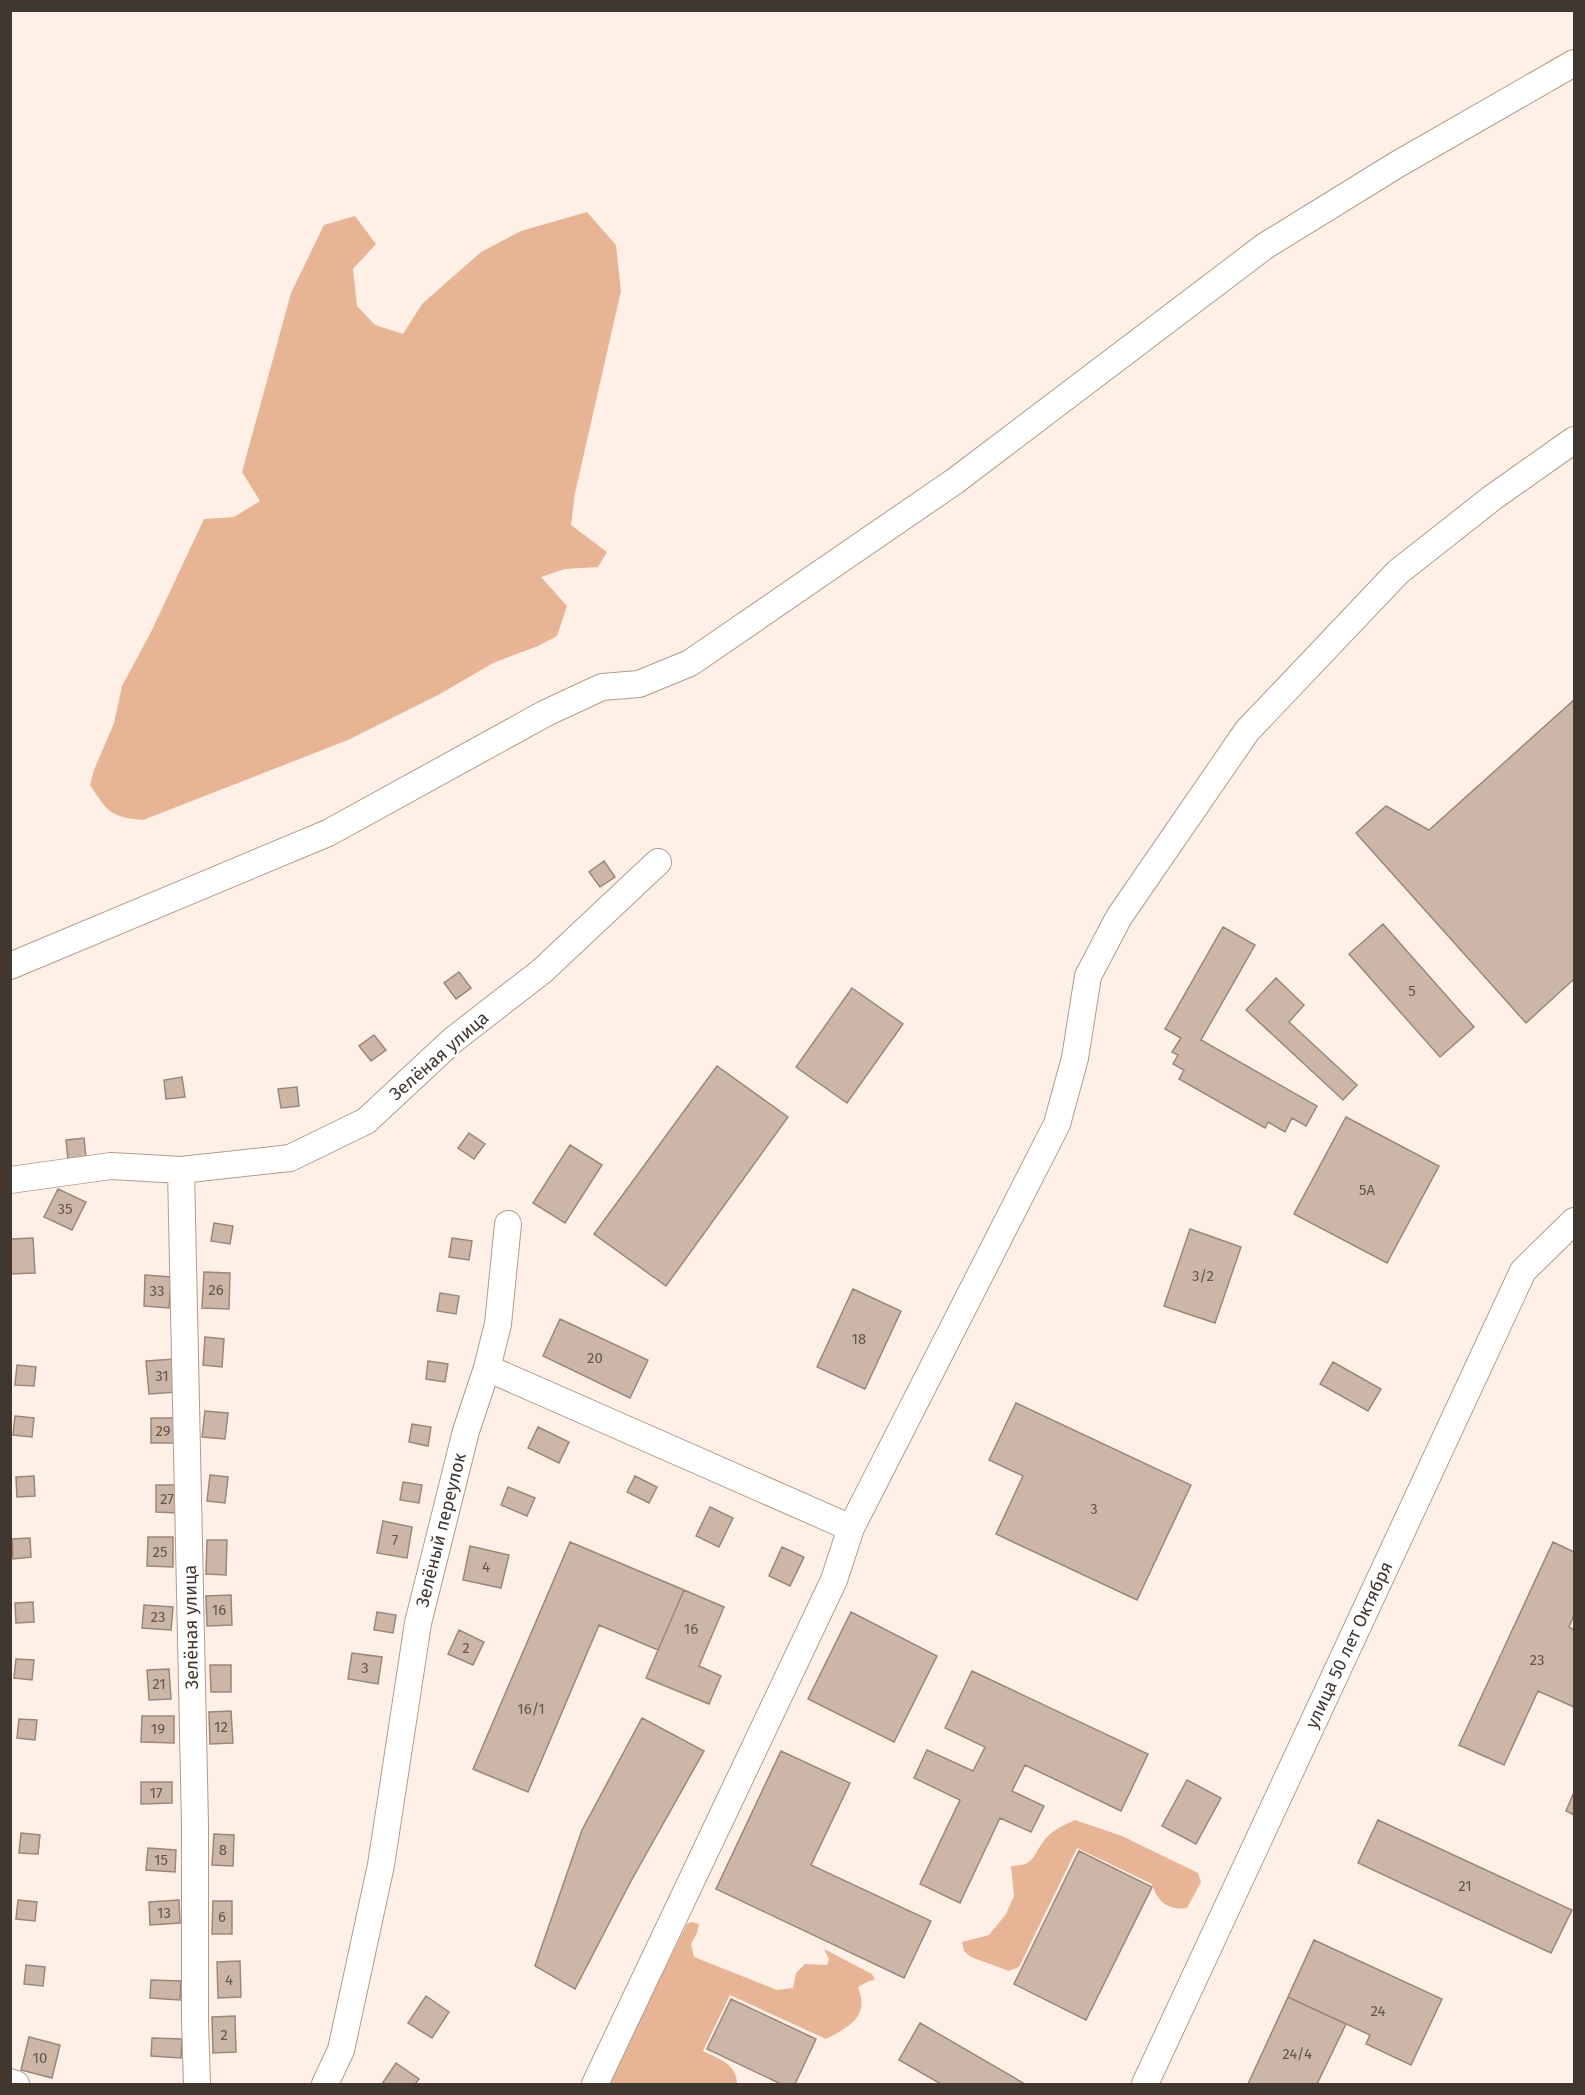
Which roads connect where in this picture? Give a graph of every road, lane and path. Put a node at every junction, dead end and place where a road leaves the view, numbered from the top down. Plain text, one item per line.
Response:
1 (1575, 63) edge
2 (1575, 440) edge
3 (658, 862) dead end
4 (10, 966) edge
5 (181, 1170) junction
6 (10, 1180) edge
7 (1575, 1221) edge
8 (508, 1224) dead end
9 (487, 1368) junction
10 (851, 1528) junction
11 (10, 2082) edge
12 (16, 2085) edge
13 (197, 2085) edge
14 (325, 2085) edge
15 (595, 2085) edge
16 (1145, 2085) edge

1 - 4 street
2 - 10 street
3 - 5 street, Зелёная улица
5 - 6 street, Зелёная улица
5 - 13 street, Зелёная улица
7 - 16 street, улица 50 лет Октября
8 - 9 street, Зелёный переулок
9 - 10 street
9 - 14 street, Зелёный переулок
10 - 15 street
11 - 12 street

